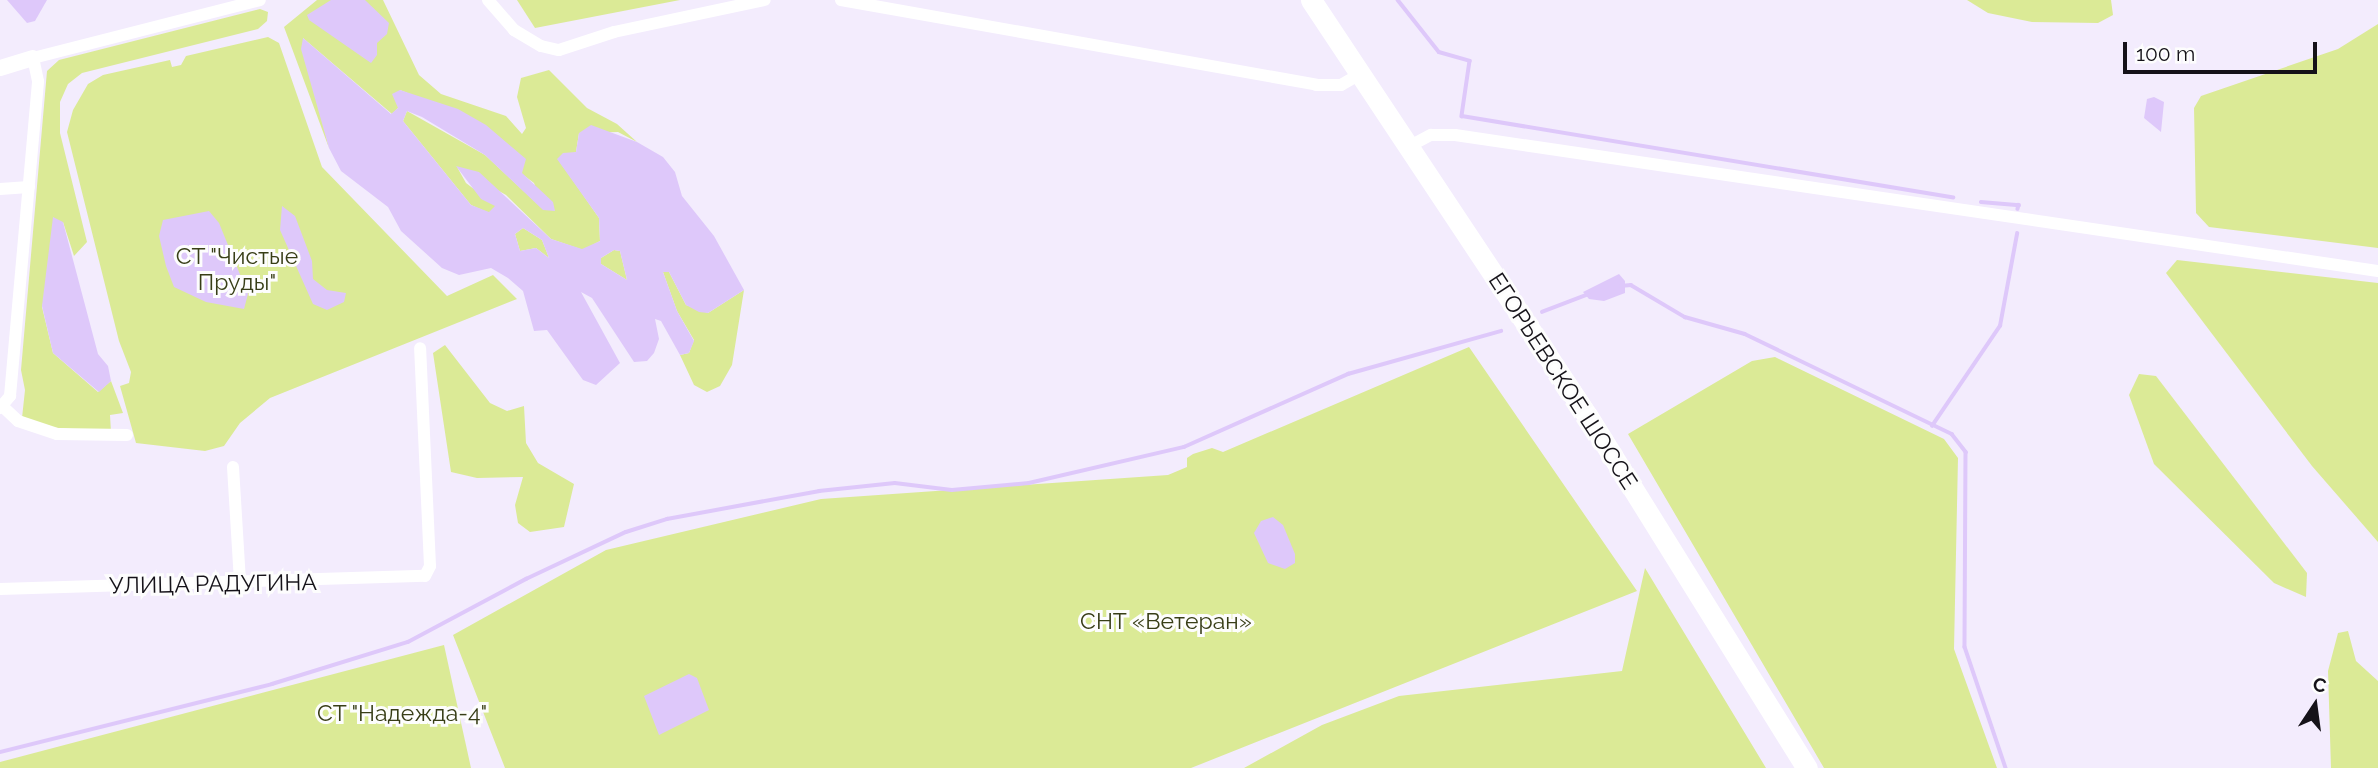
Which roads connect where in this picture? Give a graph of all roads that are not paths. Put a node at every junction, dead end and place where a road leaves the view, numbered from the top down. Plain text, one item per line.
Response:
1 (260, 0) edge
2 (488, 0) edge
3 (765, 0) edge
4 (841, 0) edge
5 (1311, 0) edge
6 (33, 58) junction
7 (0, 68) edge
8 (1360, 74) junction
9 (1408, 147) junction
10 (29, 187) junction
11 (0, 189) edge
12 (2378, 271) edge
13 (419, 348) dead end
14 (3, 402) edge
15 (127, 435) dead end
16 (233, 467) dead end
17 (240, 583) junction
18 (0, 589) edge
19 (1807, 768) edge

1 - 6 street
2 - 3 street
4 - 8 street
5 - 8 main road, ЕГОРЬЕВСКОЕ ШОССЕ
6 - 7 street
6 - 10 street
8 - 9 main road, ЕГОРЬЕВСКОЕ ШОССЕ
9 - 12 street
9 - 19 main road, ЕГОРЬЕВСКОЕ ШОССЕ
10 - 11 street
10 - 14 street
13 - 17 street, УЛИЦА РАДУГИНА
14 - 15 street
16 - 17 street
17 - 18 street, УЛИЦА РАДУГИНА

